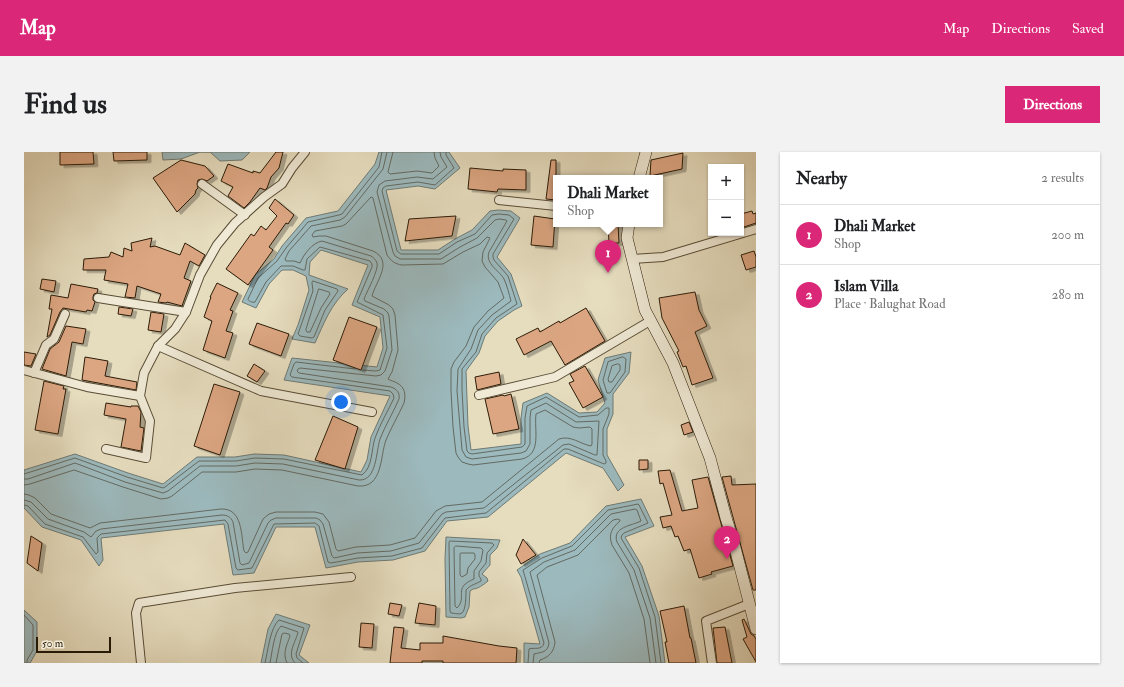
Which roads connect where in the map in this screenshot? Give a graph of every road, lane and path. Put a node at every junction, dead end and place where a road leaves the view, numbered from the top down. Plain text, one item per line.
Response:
1 (305, 152) edge
2 (646, 152) edge
3 (640, 175) edge
4 (202, 184) dead end
5 (499, 200) dead end
6 (553, 206) edge
7 (245, 215) junction
8 (629, 227) edge
9 (756, 229) edge
10 (632, 259) junction
11 (98, 298) dead end
12 (186, 312) junction
13 (65, 314) dead end
14 (650, 321) junction
15 (158, 346) junction
16 (24, 370) edge
17 (34, 373) junction
18 (478, 395) dead end
19 (140, 396) junction
20 (372, 412) dead end
21 (106, 449) dead end
22 (351, 577) dead end
23 (749, 604) junction
24 (756, 629) edge
25 (141, 663) edge
26 (712, 663) edge

1 - 7 street
2 - 3 street
4 - 7 street
5 - 6 street
7 - 12 street
8 - 10 street
9 - 10 street
10 - 14 street
11 - 12 street
12 - 15 street
13 - 17 street
14 - 18 street
14 - 23 street
15 - 19 street
15 - 20 street
16 - 17 street
17 - 19 street
19 - 21 street
22 - 25 street
23 - 24 street
23 - 26 street

